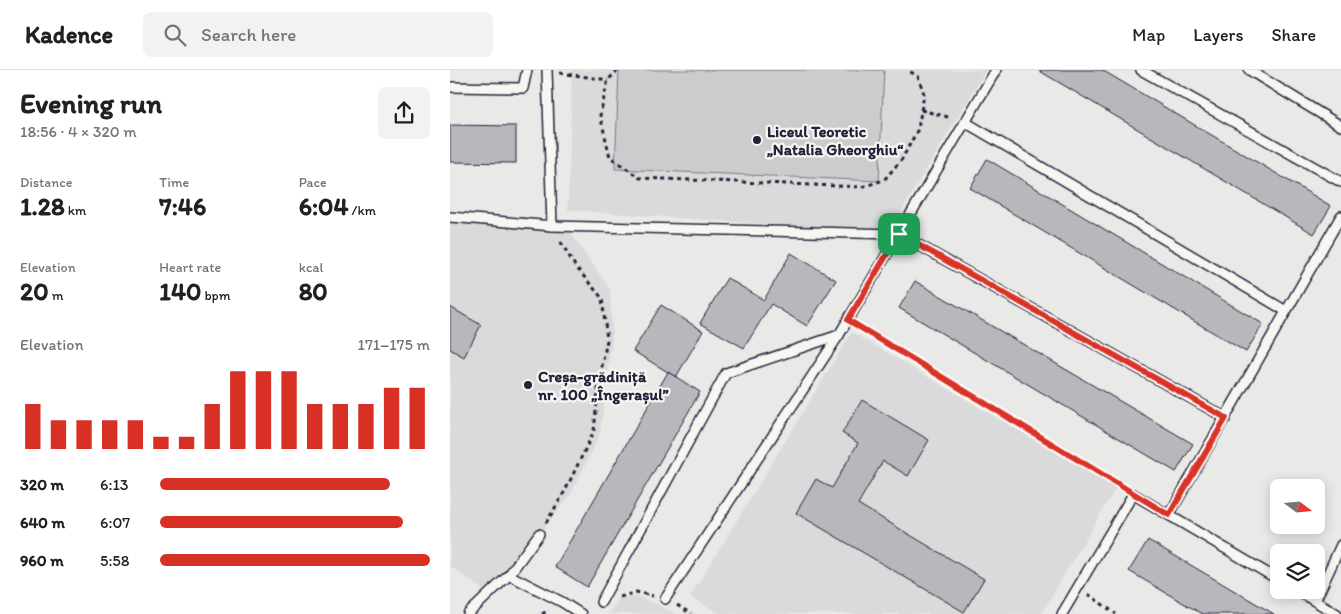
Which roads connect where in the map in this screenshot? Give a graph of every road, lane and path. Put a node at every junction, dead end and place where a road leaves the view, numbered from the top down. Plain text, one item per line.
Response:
1 (527, 70) edge
2 (547, 70) edge
3 (618, 70) edge
4 (907, 70) edge
5 (996, 70) edge
6 (1141, 70) edge
7 (1249, 70) edge
8 (608, 80) junction
9 (450, 87) edge
10 (921, 110) junction
11 (965, 122) junction
12 (1341, 126) edge
13 (1341, 182) edge
14 (1341, 216) edge
15 (450, 217) edge
16 (552, 226) junction
17 (899, 234) junction
18 (1286, 311) junction
19 (848, 320) junction
20 (839, 335) junction
21 (1226, 418) junction
22 (1132, 494) junction
23 (1169, 515) junction
24 (539, 534) joint
25 (1341, 545) edge
26 (509, 575) junction
27 (1270, 575) edge
28 (1078, 586) junction
29 (666, 598) dead end
30 (1312, 599) edge
31 (1315, 601) junction
32 (601, 602) dead end
33 (468, 614) edge
34 (581, 614) edge
35 (1062, 614) edge
36 (1116, 614) edge
37 (1337, 614) edge

1 - 9 lane
2 - 8 path
2 - 16 lane
3 - 8 path
4 - 10 path
5 - 11 lane
6 - 13 lane
7 - 12 lane
8 - 10 path
10 - 11 path
11 - 17 lane
11 - 18 lane
14 - 18 lane
15 - 16 lane
16 - 17 lane
16 - 24 path
17 - 19 lane
17 - 21 lane
18 - 21 lane
19 - 20 lane
19 - 22 path
20 - 29 lane
20 - 32 lane
21 - 23 lane
22 - 23 lane
22 - 28 lane
23 - 27 lane
24 - 26 lane
25 - 31 lane
26 - 33 lane
26 - 34 lane
28 - 35 lane
28 - 36 path
30 - 31 lane
31 - 37 lane

